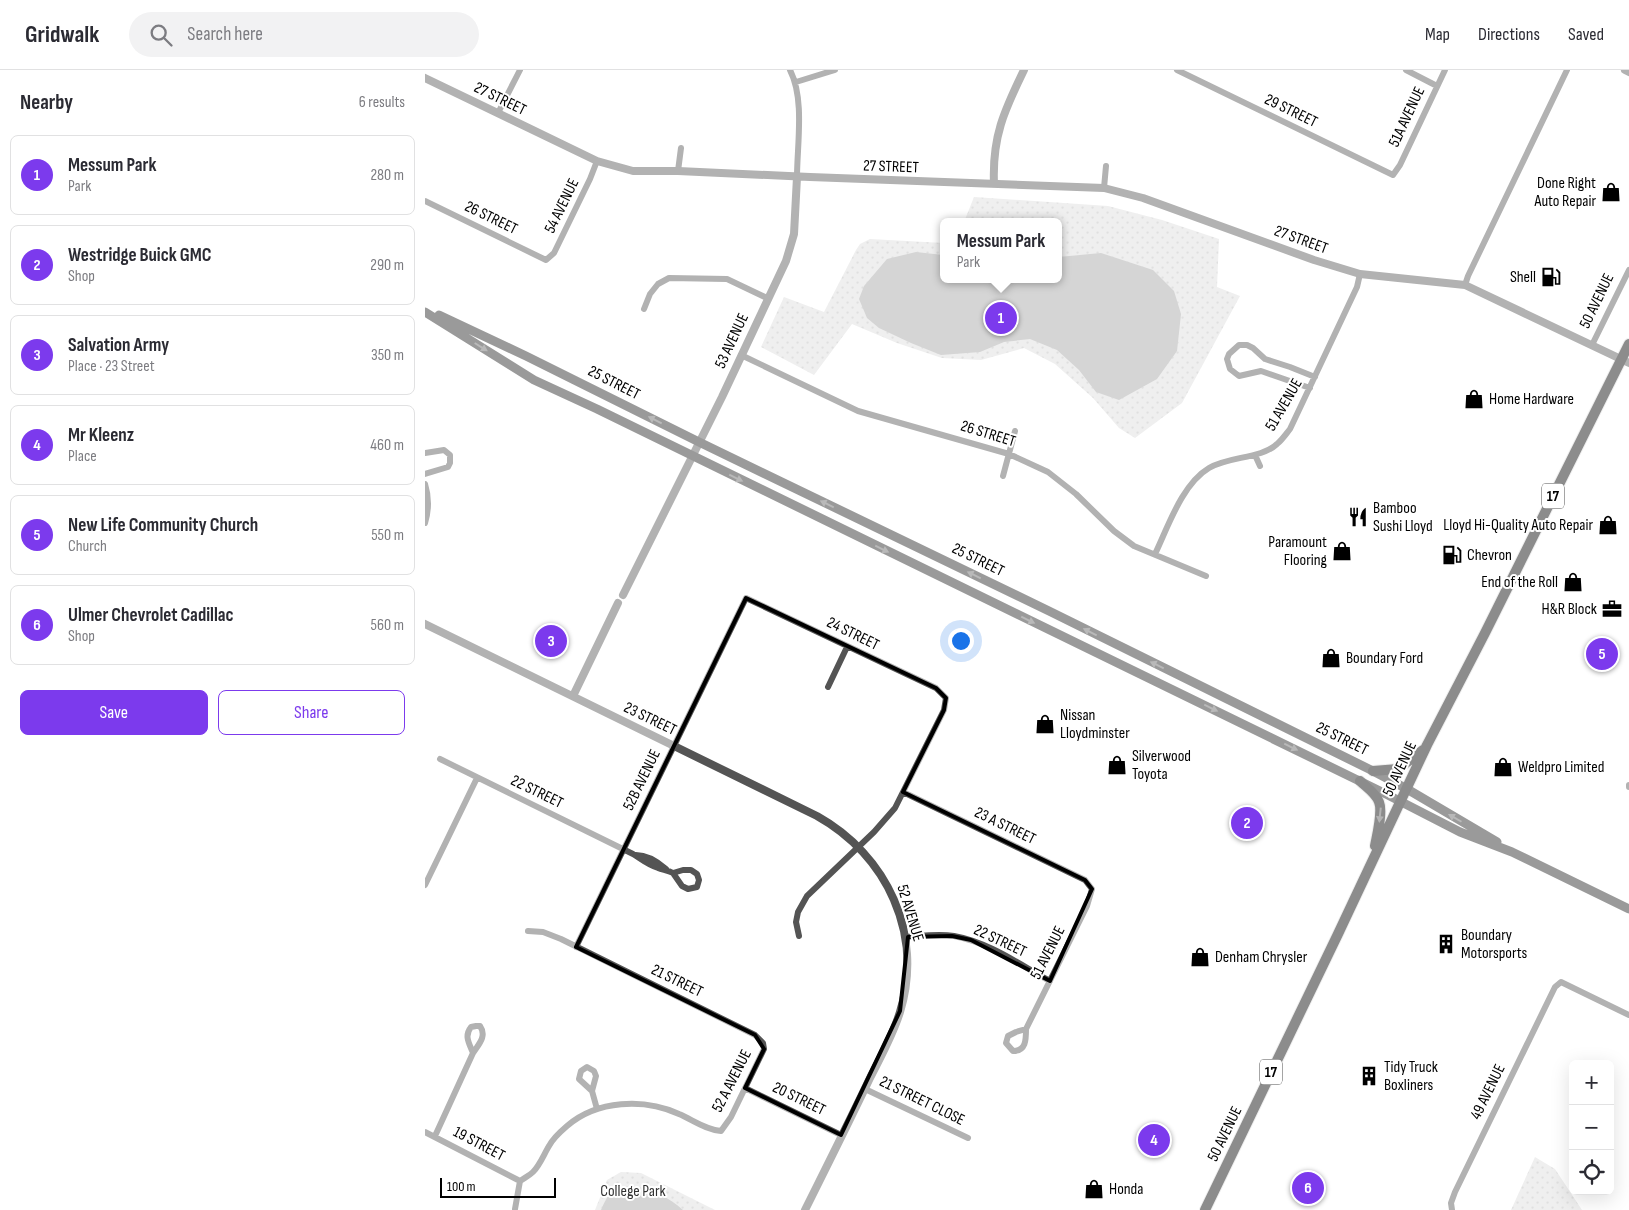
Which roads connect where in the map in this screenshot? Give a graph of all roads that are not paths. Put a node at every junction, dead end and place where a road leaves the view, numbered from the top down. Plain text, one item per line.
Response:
1 (520, 70) edge
2 (790, 70) edge
3 (835, 70) edge
4 (1024, 70) edge
5 (1177, 70) edge
6 (1406, 70) edge
7 (1445, 70) edge
8 (1567, 70) edge
9 (1625, 70) edge
10 (1629, 72) edge
11 (425, 78) edge
12 (796, 82) junction
13 (1437, 86) junction
14 (498, 113) junction
15 (681, 148) dead end
16 (597, 162) junction
17 (1106, 166) dead end
18 (678, 171) junction
19 (1393, 175) joint
20 (797, 177) junction
21 (994, 184) junction
22 (1104, 188) junction
23 (425, 201) edge
24 (546, 260) joint
25 (1629, 270) edge
26 (1360, 274) junction
27 (1465, 285) junction
28 (767, 298) junction
29 (644, 309) dead end
30 (425, 310) edge
31 (1629, 344) edge
32 (1592, 345) junction
33 (741, 355) junction
34 (1265, 359) junction
35 (1625, 361) edge
36 (1290, 367) junction
37 (1261, 370) junction
38 (1315, 377) junction
39 (1286, 378) junction
40 (1310, 388) junction
41 (1015, 431) dead end
42 (699, 442) junction
43 (425, 453) edge
44 (1009, 454) junction
45 (1255, 455) junction
46 (692, 456) junction
47 (1260, 466) dead end
48 (425, 474) edge
49 (1003, 476) dead end
50 (425, 484) edge
51 (425, 524) edge
52 (1155, 554) junction
53 (1206, 576) dead end
54 (623, 594) joint
55 (746, 598) joint
56 (618, 603) joint
57 (425, 624) edge
58 (847, 647) junction
59 (828, 687) dead end
60 (573, 696) junction
61 (1427, 745) junction
62 (674, 746) junction
63 (439, 759) dead end
64 (1373, 771) junction
65 (477, 778) junction
66 (1360, 781) junction
67 (1407, 789) junction
68 (903, 792) junction
69 (1401, 801) junction
70 (859, 847) junction
71 (623, 849) junction
72 (1512, 852) junction
73 (1374, 857) junction
74 (673, 873) dead end
75 (426, 882) edge
76 (1092, 889) joint
77 (1629, 909) edge
78 (528, 931) dead end
79 (799, 936) dead end
80 (906, 937) junction
81 (576, 947) junction
82 (1050, 980) junction
83 (1629, 1015) edge
84 (1026, 1029) dead end
85 (763, 1043) joint
86 (473, 1052) dead end
87 (745, 1088) junction
88 (865, 1089) junction
89 (592, 1091) dead end
90 (597, 1109) junction
91 (425, 1132) edge
92 (841, 1135) junction
93 (435, 1136) junction
94 (968, 1138) dead end
95 (520, 1181) junction
96 (515, 1209) dead end
97 (805, 1210) edge
98 (1205, 1210) edge
99 (1452, 1210) edge

1 - 14 street
2 - 12 street
3 - 12 street
4 - 21 street
5 - 19 street, 29 STREET
6 - 13 street
7 - 13 street, 51A AVENUE
8 - 27 street
9 - 10 street
11 - 14 street, 27 STREET
12 - 20 street, 53 AVENUE
13 - 19 street, 51A AVENUE
14 - 16 street, 27 STREET
15 - 18 street
16 - 18 street, 27 STREET
16 - 24 street, 54 AVENUE
17 - 22 street
18 - 20 street, 27 STREET
20 - 21 street, 27 STREET
20 - 28 street, 53 AVENUE
21 - 22 street, 27 STREET
22 - 26 street, 27 STREET
23 - 24 street, 26 STREET
25 - 32 street, 50 AVENUE
26 - 27 street, 27 STREET
26 - 38 street, 51 AVENUE
27 - 32 street
28 - 29 street
28 - 33 street, 53 AVENUE
42 -> 30 main road, 25 STREET
30 -> 46 main road, 25 STREET
31 - 35 main road, 50 AVENUE / 17
32 - 35 street
33 - 42 street, 53 AVENUE
33 - 44 street, 26 STREET
34 - 36 street
34 - 37 street
34 - 37 street
35 - 61 main road, 50 AVENUE / 17
36 - 38 street
36 - 39 street
37 - 39 street
38 - 40 street, 51 AVENUE
39 - 40 street
40 - 45 street, 51 AVENUE
41 - 44 street
42 - 46 street, 53 AVENUE
64 -> 42 main road, 25 STREET
43 - 48 street
44 - 49 street
44 - 52 street, 26 STREET
45 - 47 street
45 - 52 street, 51 AVENUE
46 - 54 street, 53 AVENUE
46 -> 66 main road, 25 STREET
50 - 51 street
52 - 53 street, 26 STREET
54 - 56 street
55 - 58 street, 24 STREET
55 - 62 street, 52B AVENUE
56 - 60 street
57 - 60 street, 23 STREET
58 - 59 street
58 - 68 street, 24 STREET
60 - 62 street, 23 STREET
61 - 64 main road
61 - 67 main road, 50 AVENUE / 17
62 - 70 street, 23 STREET
62 - 71 street, 52B AVENUE
63 - 65 street, 22 STREET
64 - 67 main road, 25 STREET
65 - 71 street, 22 STREET
65 - 75 street
66 - 69 main road, 25 STREET
66 -> 73 main road
67 - 69 main road, 50 AVENUE / 17
72 -> 67 main road, 25 STREET
68 - 70 street
68 - 76 street, 23 A STREET
69 - 72 main road, 25 STREET
69 - 73 main road, 50 AVENUE / 17
70 - 79 street
70 - 80 street, 52 AVENUE
71 - 74 street, 22 STREET
71 - 81 street, 52B AVENUE
72 - 77 main road, 25 STREET
73 - 98 main road, 50 AVENUE / 17
76 - 82 street, 51 AVENUE
78 - 81 street
80 - 82 street, 22 STREET
80 - 88 street, 52 AVENUE
81 - 85 street, 21 STREET
82 - 84 street, 51 AVENUE
83 - 99 street, 49 AVENUE
85 - 87 street, 52 A AVENUE
86 - 93 street
87 - 90 street, 52 A AVENUE
87 - 92 street, 20 STREET
88 - 92 street, 52 AVENUE
88 - 94 street, 21 STREET CLOSE
89 - 90 street
90 - 95 street
91 - 93 street, 19 STREET
92 - 97 street, 52 AVENUE
93 - 95 street, 19 STREET
95 - 96 street

